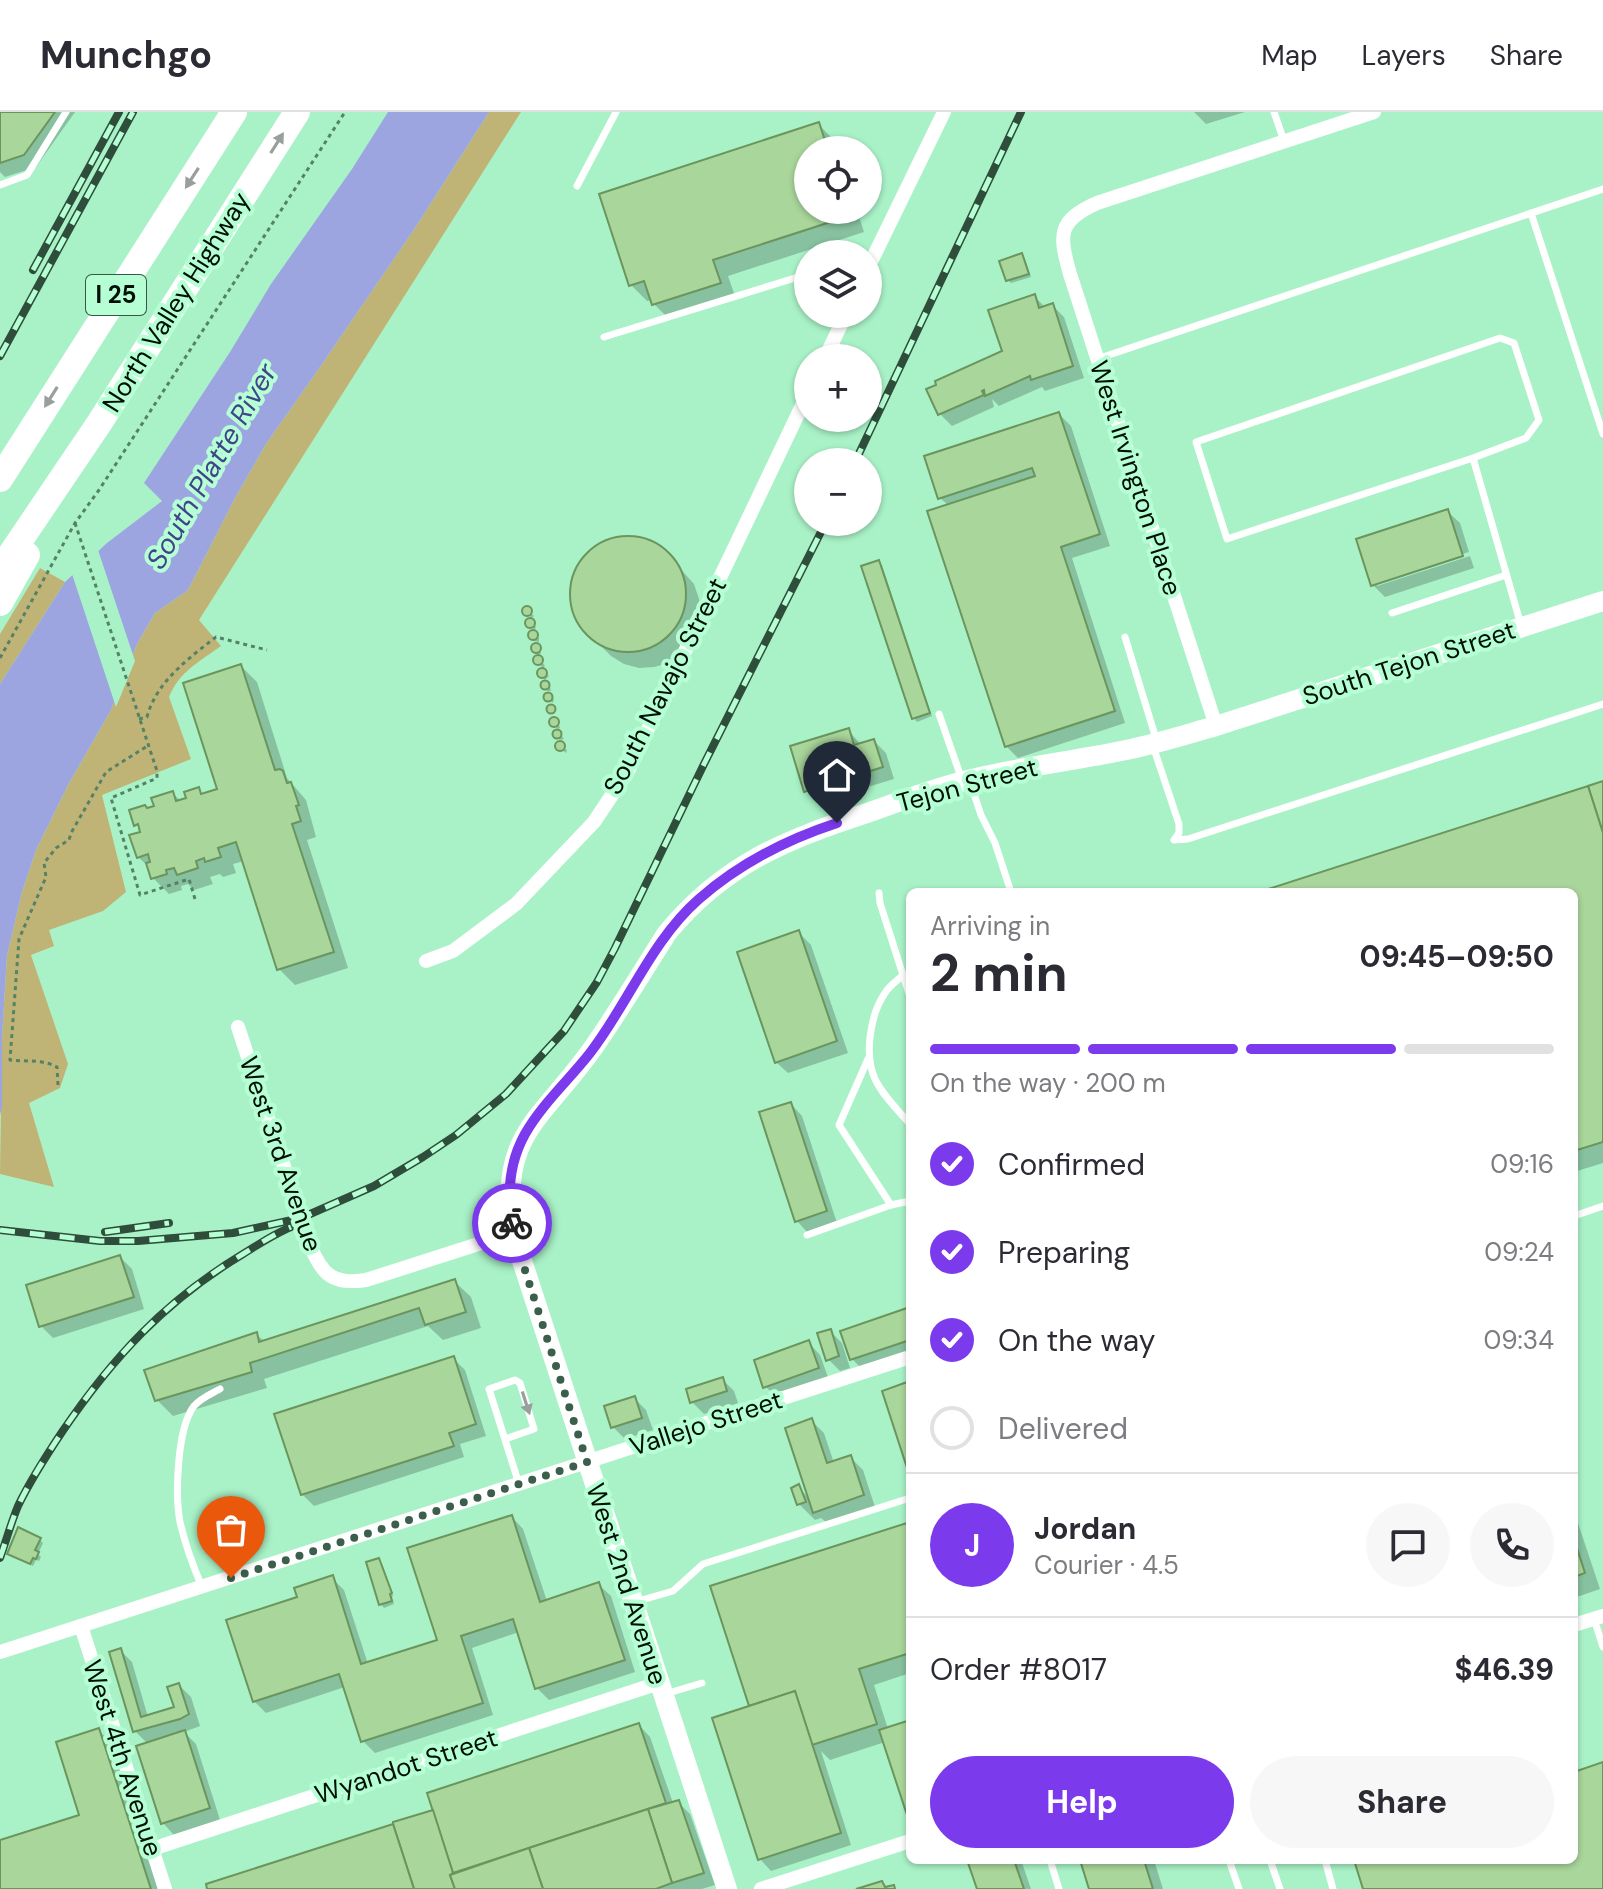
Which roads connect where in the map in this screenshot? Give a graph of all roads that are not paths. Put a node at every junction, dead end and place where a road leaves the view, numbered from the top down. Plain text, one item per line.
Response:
1 (66, 112) edge
2 (234, 112) edge
3 (297, 112) edge
4 (616, 112) edge
5 (944, 112) edge
6 (1274, 112) edge
7 (1374, 112) edge
8 (1284, 141) junction
9 (0, 185) edge
10 (577, 186) dead end
11 (1603, 189) edge
12 (1531, 213) junction
13 (879, 240) edge
14 (794, 278) edge
15 (604, 337) dead end
16 (1097, 359) junction
17 (100, 422) junction
18 (794, 422) edge
19 (1603, 434) edge
20 (1473, 458) junction
21 (0, 479) edge
22 (0, 570) edge
23 (1506, 575) junction
24 (1603, 601) edge
25 (0, 603) edge
26 (1392, 613) dead end
27 (1521, 627) junction
28 (1125, 637) dead end
29 (1603, 704) edge
30 (939, 714) dead end
31 (1216, 726) junction
32 (1155, 744) junction
33 (966, 780) junction
34 (1010, 888) edge
35 (879, 893) dead end
36 (426, 961) dead end
37 (903, 975) junction
38 (906, 984) edge
39 (238, 1027) dead end
40 (868, 1059) junction
41 (906, 1119) edge
42 (906, 1202) edge
43 (891, 1205) junction
44 (1603, 1206) edge
45 (1578, 1215) edge
46 (513, 1233) junction
47 (807, 1235) dead end
48 (906, 1358) edge
49 (220, 1389) dead end
50 (505, 1439) junction
51 (587, 1462) junction
52 (519, 1484) junction
53 (906, 1499) edge
54 (202, 1587) junction
55 (633, 1602) junction
56 (1598, 1617) edge
57 (1578, 1624) edge
58 (81, 1626) junction
59 (1603, 1647) edge
60 (0, 1652) edge
61 (702, 1683) dead end
62 (661, 1689) junction
63 (906, 1842) edge
64 (152, 1849) junction
65 (1051, 1864) edge
66 (1230, 1864) edge
67 (1271, 1864) edge
68 (1326, 1864) edge
69 (165, 1889) edge
70 (727, 1889) edge
71 (761, 1889) edge
72 (1059, 1889) edge
73 (1239, 1889) edge
74 (1280, 1889) edge
75 (1333, 1889) edge

1 - 9 lane
2 -> 21 highway, North Valley Highway / I 25
17 -> 3 highway, North Valley Highway / I 25
4 - 10 lane
5 - 13 street
6 - 8 lane
7 - 8 street
8 - 16 street, West Irvington Place
11 - 12 lane
12 - 16 lane
12 - 19 lane
14 - 15 lane
16 - 31 street, West Irvington Place
17 - 22 highway, North Valley Highway / I 25
17 - 25 highway
18 - 36 street, South Navajo Street
20 - 20 lane
20 - 23 lane
23 - 26 lane
23 - 27 lane
24 - 27 street, South Tejon Street
27 - 31 street, South Tejon Street
28 - 32 lane
29 - 32 lane
30 - 33 lane
31 - 32 street, Tejon Street
32 - 33 street, Tejon Street
33 - 34 lane
33 - 46 street, Tejon Street
35 - 37 lane
37 - 38 lane
37 - 40 lane
39 - 46 street, West 3rd Avenue
40 - 41 lane
40 - 43 lane
42 - 43 lane
43 - 47 lane
44 - 45 lane
46 - 51 street, West 2nd Avenue
48 - 51 street, Vallejo Street
49 - 54 lane
50 -> 50 lane
50 - 52 lane
51 - 52 street, Vallejo Street
51 - 55 street, West 2nd Avenue
52 - 54 street, Vallejo Street
53 - 55 lane
54 - 58 street, Vallejo Street
55 - 62 street, West 2nd Avenue
56 - 57 street
56 - 59 lane
58 - 60 street, Vallejo Street
58 - 64 street, West 4th Avenue
61 - 62 lane
62 - 64 street, Wyandot Street
62 - 70 street, West 2nd Avenue
63 - 71 street
64 - 69 street, West 4th Avenue
65 - 72 lane
66 - 73 lane
67 - 74 lane
68 - 75 lane

